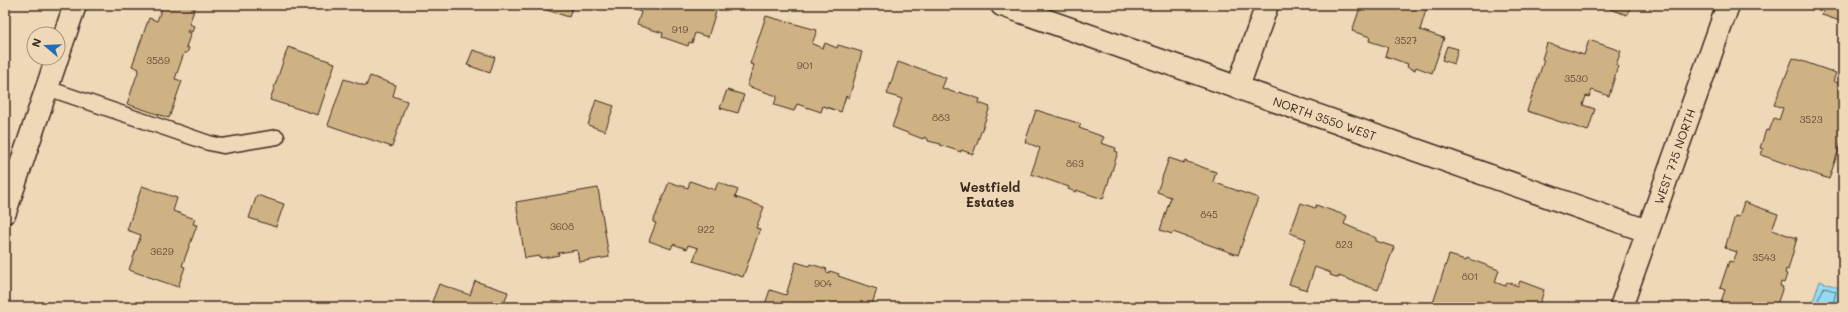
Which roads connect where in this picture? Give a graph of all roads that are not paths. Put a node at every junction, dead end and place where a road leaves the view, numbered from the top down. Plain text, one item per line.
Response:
1 (75, 5) edge
2 (1002, 5) edge
3 (1267, 5) edge
4 (1728, 5) edge
5 (66, 31) edge
6 (54, 66) edge
7 (1238, 87) junction
8 (47, 88) junction
9 (278, 137) dead end
10 (5, 212) edge
11 (1647, 231) junction
12 (1621, 307) edge

1 - 5 street
2 - 7 street, NORTH 3550 WEST
3 - 7 street
4 - 11 street, WEST 775 NORTH
6 - 8 street
7 - 11 street, NORTH 3550 WEST
8 - 9 lane
8 - 10 street
11 - 12 street, WEST 775 NORTH

